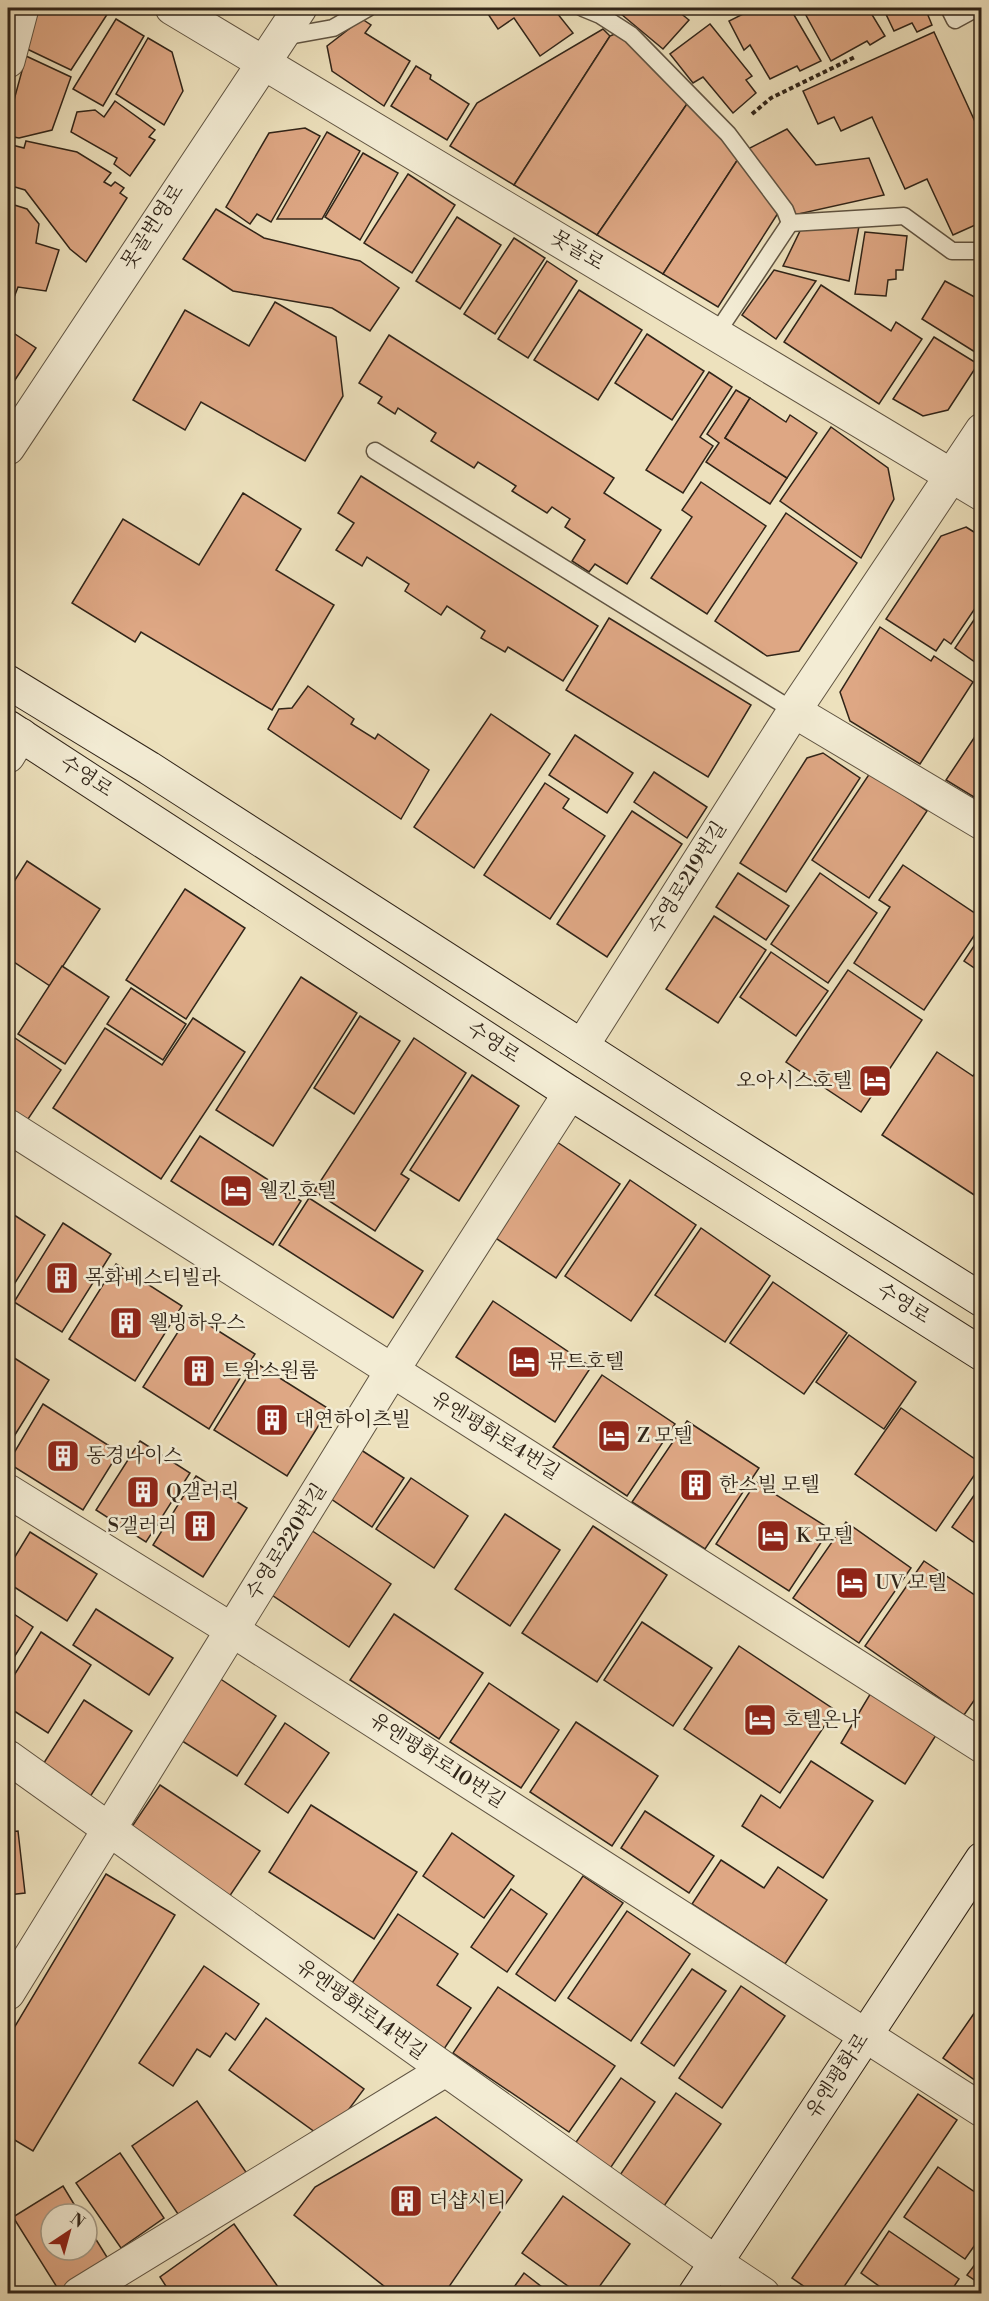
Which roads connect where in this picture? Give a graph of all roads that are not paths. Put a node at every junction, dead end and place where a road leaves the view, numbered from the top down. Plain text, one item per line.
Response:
1 (22, 8) edge
2 (172, 8) edge
3 (300, 8) edge
4 (368, 8) edge
5 (583, 8) edge
6 (949, 8) edge
7 (977, 8) edge
8 (271, 49) junction
9 (8, 61) edge
10 (790, 223) junction
11 (981, 251) edge
12 (716, 334) junction
13 (981, 430) edge
14 (8, 448) edge
15 (375, 451) dead end
16 (950, 475) junction
17 (981, 494) edge
18 (8, 682) edge
19 (794, 711) junction
20 (12, 739) edge
21 (981, 823) edge
22 (582, 1046) junction
23 (570, 1093) junction
24 (8, 1126) edge
25 (981, 1299) edge
26 (981, 1354) edge
27 (392, 1371) junction
28 (8, 1491) edge
29 (232, 1630) junction
30 (981, 1746) edge
31 (8, 1757) edge
32 (109, 1830) junction
33 (981, 1859) edge
34 (8, 1993) edge
35 (866, 2035) junction
36 (445, 2070) junction
37 (981, 2110) edge
38 (715, 2262) junction
39 (79, 2294) edge
40 (695, 2294) edge
41 (763, 2294) edge

1 - 9 street
2 - 8 street, 못골로
3 - 8 street, 못골번영로
4 - 8 lane
5 - 10 lane
6 - 7 lane
8 - 12 street, 못골로
8 - 14 street, 못골번영로
10 - 11 lane
10 - 12 lane
12 - 16 street, 못골로
13 - 16 street, 수영로219번길
15 - 19 lane
16 - 17 street, 못골로
16 - 19 street, 수영로219번길
18 - 22 street, 수영로
19 - 21 street
19 - 22 street, 수영로219번길
20 - 23 street, 수영로
22 - 25 street, 수영로
23 - 26 street, 수영로
23 - 27 street, 수영로220번길
24 - 27 street, 유엔평화로4번길
27 - 29 street, 수영로220번길
27 - 30 street, 유엔평화로4번길
28 - 29 street, 유엔평화로10번길
29 - 32 street, 수영로220번길
29 - 35 street, 유엔평화로10번길
31 - 32 street, 유엔평화로14번길
32 - 34 street, 수영로220번길
32 - 36 street, 유엔평화로14번길
33 - 35 street, 유엔평화로
35 - 37 street, 유엔평화로10번길
35 - 38 street, 유엔평화로
36 - 38 street, 유엔평화로14번길
36 - 39 street
38 - 40 street, 유엔평화로
38 - 41 street, 유엔평화로14번길

